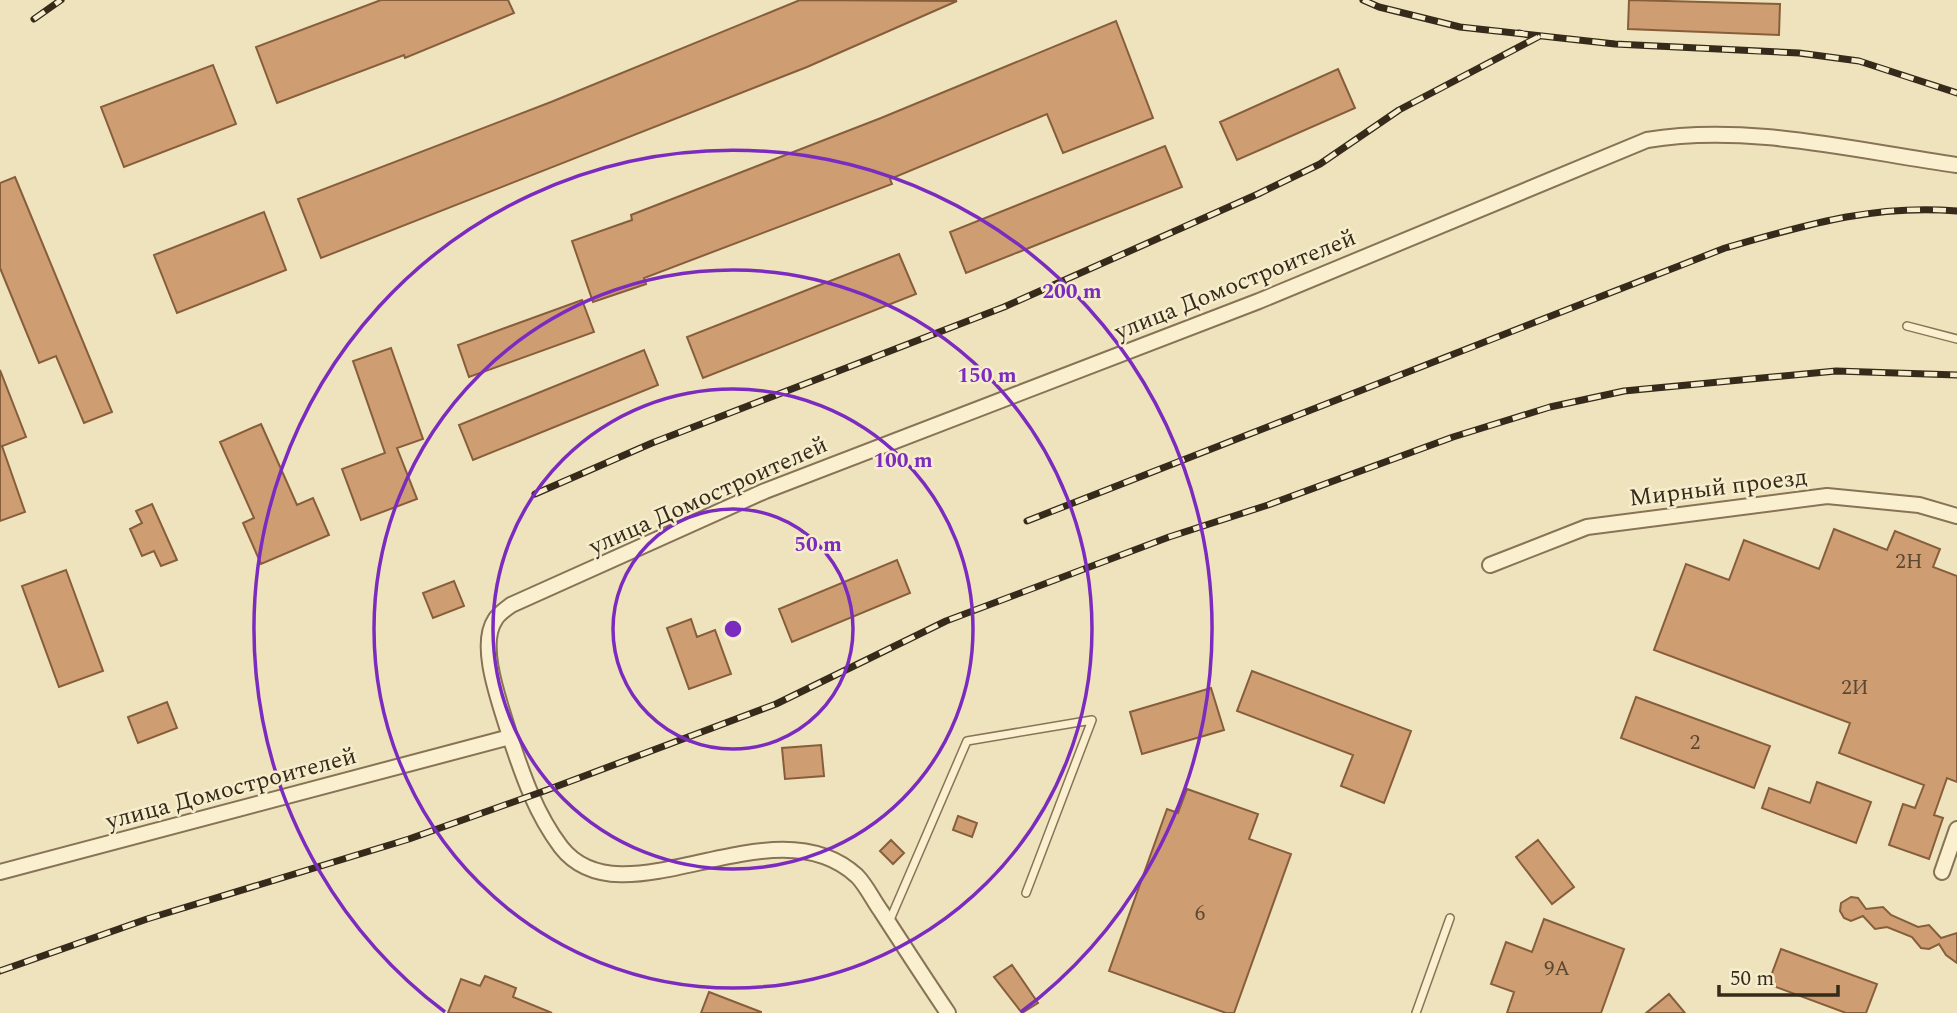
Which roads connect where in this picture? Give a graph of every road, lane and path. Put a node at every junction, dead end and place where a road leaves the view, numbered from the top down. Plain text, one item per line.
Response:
1 (1957, 165) edge
2 (1907, 326) dead end
3 (1957, 339) edge
4 (1957, 516) edge
5 (1490, 565) dead end
6 (510, 737) junction
7 (1957, 829) edge
8 (1942, 872) dead end
9 (0, 873) edge
10 (1026, 893) dead end
11 (1450, 918) dead end
12 (888, 923) junction
13 (947, 1013) edge
14 (1416, 1013) edge

1 - 6 street, улица Домостроителей
2 - 3 lane
4 - 5 street, Мирный проезд
6 - 9 street, улица Домостроителей
6 - 12 street
7 - 8 street
10 - 12 lane
11 - 14 lane
12 - 13 street

